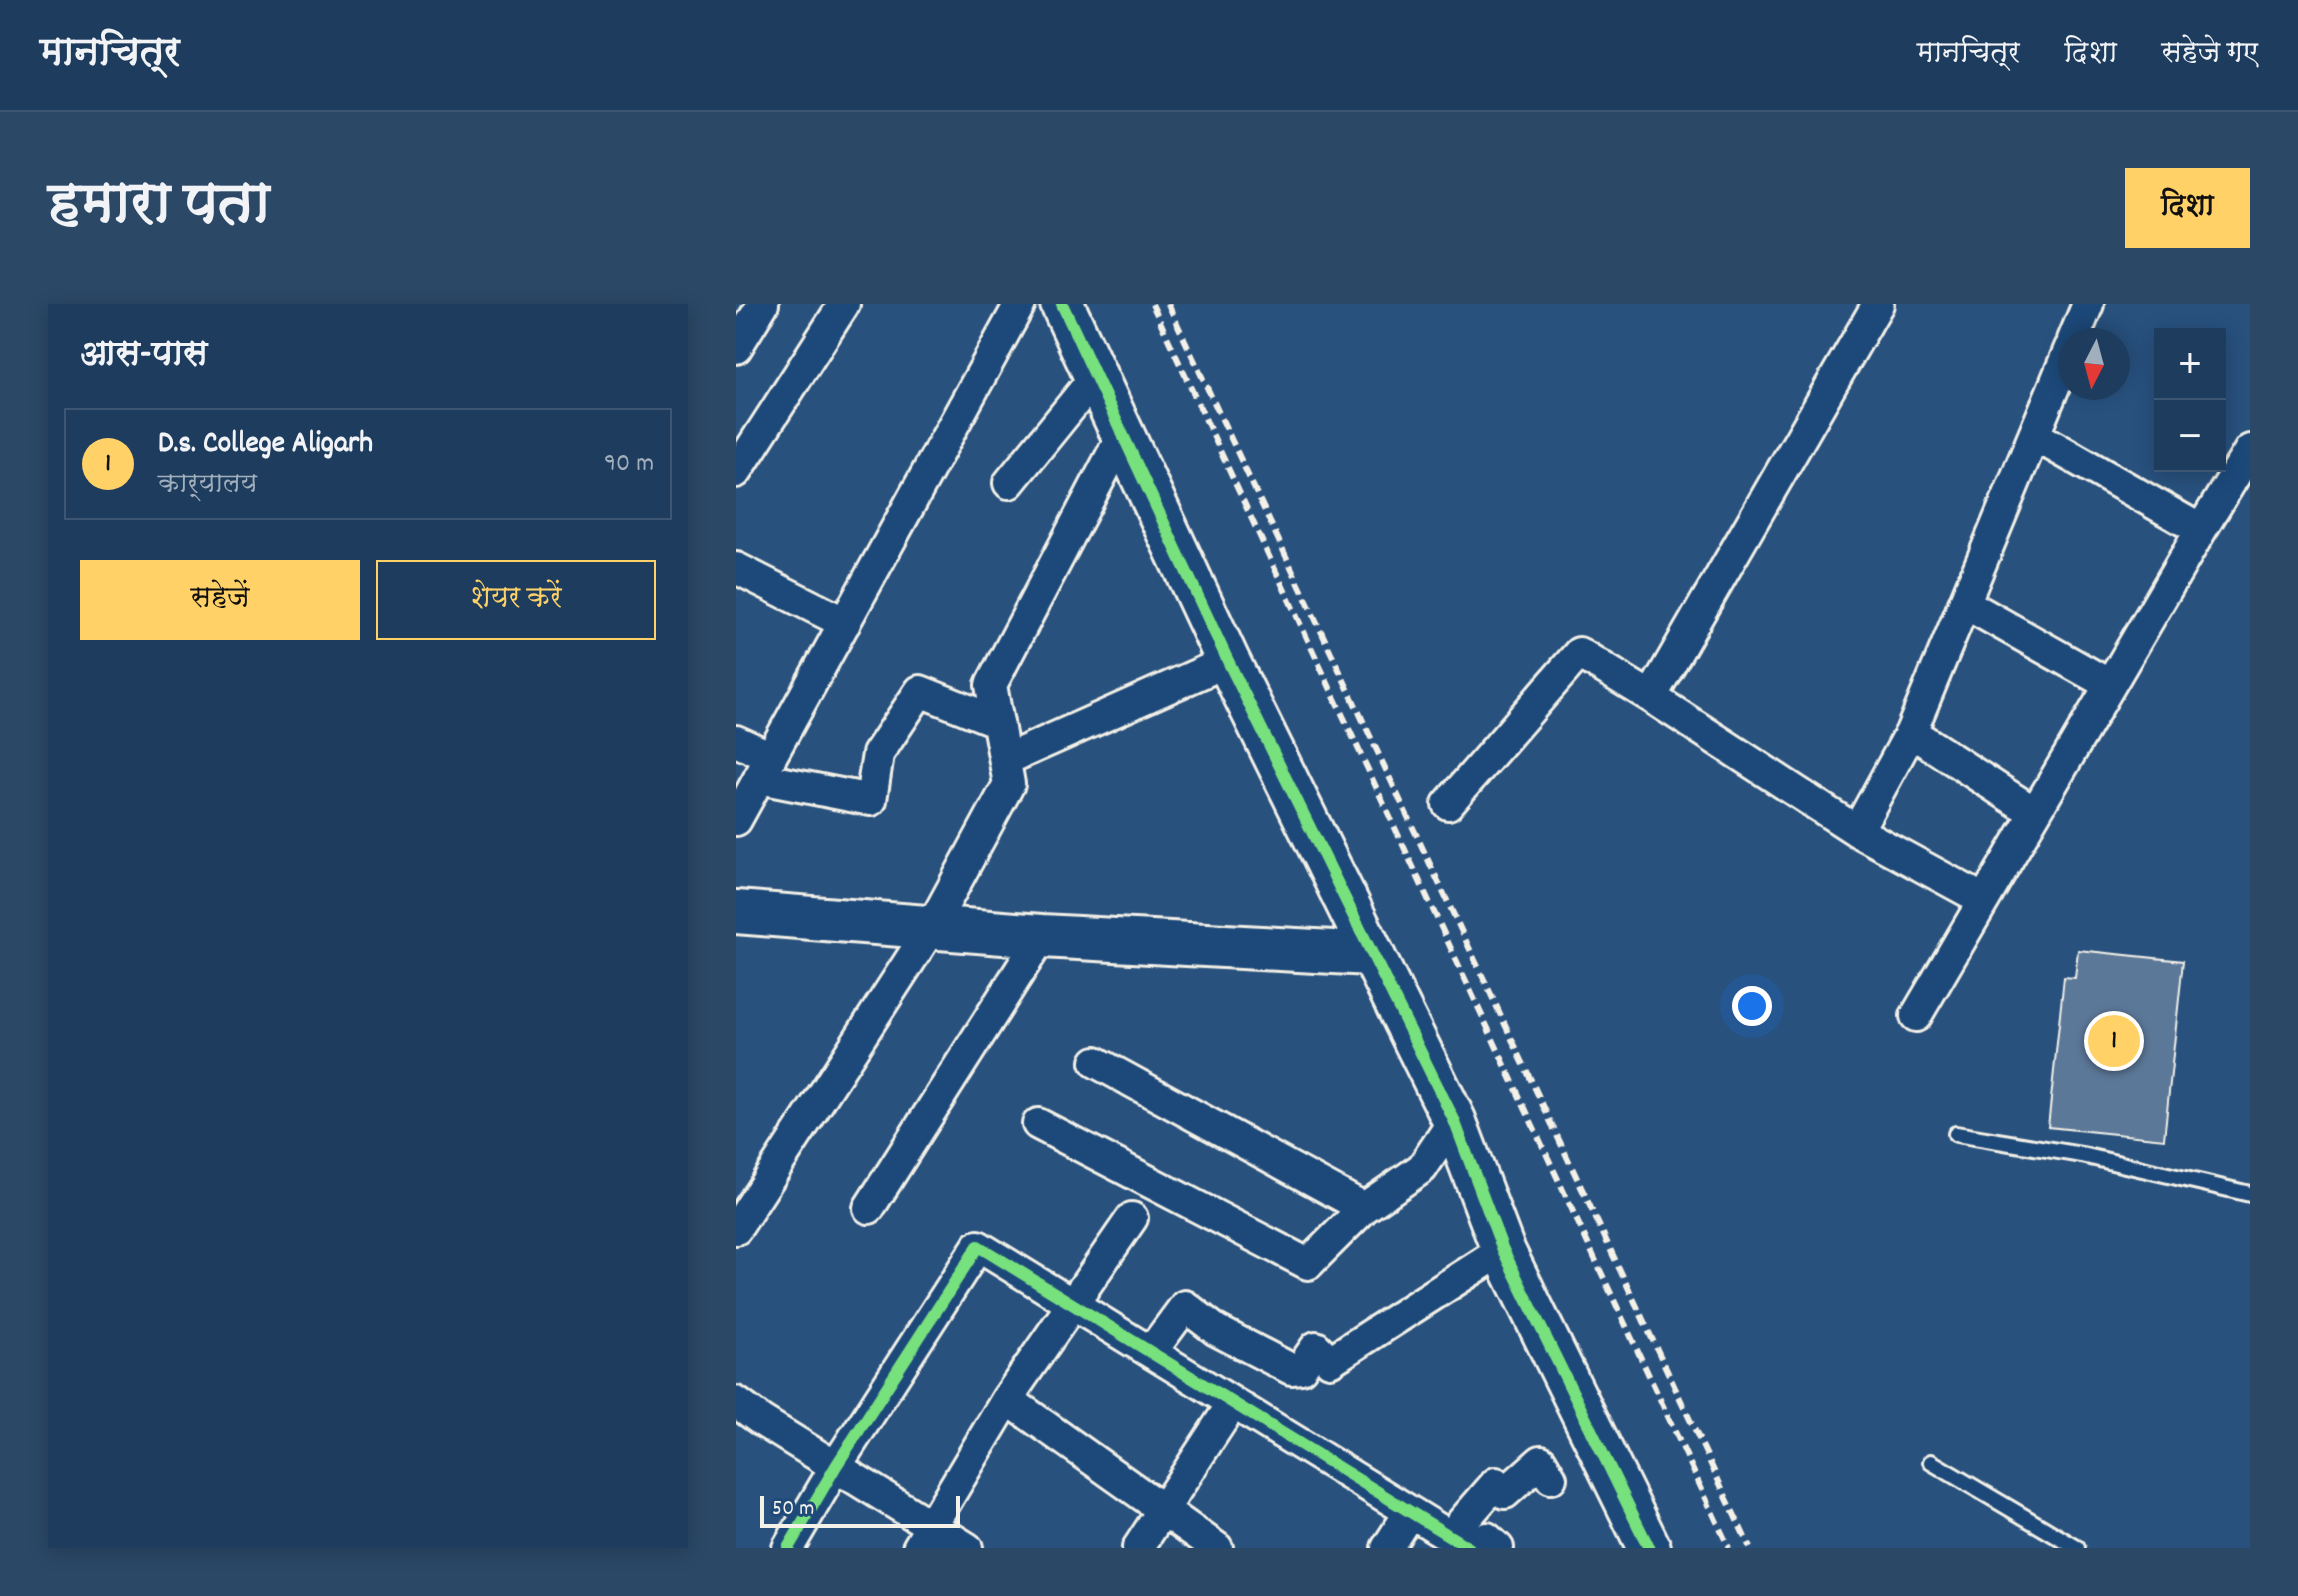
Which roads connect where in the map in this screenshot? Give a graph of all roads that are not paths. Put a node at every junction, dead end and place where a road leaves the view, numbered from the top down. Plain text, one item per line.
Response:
1 (763, 304) edge
2 (844, 304) edge
3 (1062, 304) edge
4 (1878, 304) edge
5 (2088, 304) edge
6 (1013, 306) edge
7 (2078, 328) edge
8 (736, 348) edge
9 (1095, 377) junction
10 (2058, 377) edge
11 (2034, 435) junction
12 (1122, 436) junction
13 (2250, 450) edge
14 (736, 472) edge
15 (1009, 483) dead end
16 (2201, 530) junction
17 (736, 568) edge
18 (1966, 604) junction
19 (845, 623) junction
20 (1228, 661) junction
21 (2110, 685) junction
22 (1651, 697) junction
23 (998, 722) junction
24 (1911, 732) junction
25 (736, 741) edge
26 (1005, 760) junction
27 (765, 768) junction
28 (1448, 804) dead end
29 (2035, 813) junction
30 (736, 820) edge
31 (1857, 831) junction
32 (1984, 900) junction
33 (736, 912) edge
34 (931, 928) junction
35 (1042, 936) junction
36 (1370, 954) junction
37 (1916, 1016) dead end
38 (1096, 1062) dead end
39 (1454, 1120) junction
40 (1038, 1124) dead end
41 (1956, 1134) dead end
42 (2250, 1194) edge
43 (869, 1208) dead end
44 (1364, 1208) junction
45 (1132, 1218) dead end
46 (736, 1229) edge
47 (1503, 1250) junction
48 (1073, 1304) junction
49 (1151, 1352) junction
50 (1007, 1399) junction
51 (736, 1402) edge
52 (1233, 1403) junction
53 (1931, 1462) dead end
54 (836, 1466) junction
55 (1551, 1478) dead end
56 (1164, 1511) junction
57 (1410, 1512) junction
58 (925, 1537) edge
59 (1465, 1544) edge
60 (2070, 1546) edge
61 (788, 1548) edge
62 (967, 1548) edge
63 (1138, 1548) edge
64 (1217, 1548) edge
65 (1387, 1548) edge
66 (1498, 1548) edge
67 (1649, 1548) edge

1 - 8 street
2 - 14 street
3 - 9 street
4 - 22 street
5 - 7 street
6 - 19 street
9 - 12 street
9 - 15 street
10 - 11 street
11 - 16 street
11 - 18 street
12 - 20 street
12 - 23 street
13 - 16 street
16 - 21 street
17 - 19 street
18 - 21 street
18 - 24 street
19 - 27 street
20 - 26 street
20 - 36 street
21 - 29 street
22 - 28 street
22 - 31 street
23 - 26 street
23 - 27 street
24 - 29 street
24 - 31 street
25 - 27 street
26 - 34 street
27 - 30 street
29 - 32 street
31 - 32 street
32 - 37 street
33 - 34 street
34 - 35 street
34 - 46 street
35 - 36 street
35 - 43 street
36 - 39 street
38 - 44 street
39 - 44 street
39 - 47 street
40 - 44 street
41 - 42 lane
45 - 48 street
47 - 49 street
47 - 67 street
48 - 49 street
48 - 50 street
48 - 54 street
49 - 52 street
50 - 56 street
50 - 58 street
51 - 54 street
52 - 56 street
52 - 57 street
53 - 60 lane
54 - 58 street
54 - 61 street
55 - 59 street
56 - 63 street
56 - 64 street
57 - 59 street
57 - 65 street
58 - 62 street
59 - 66 street

